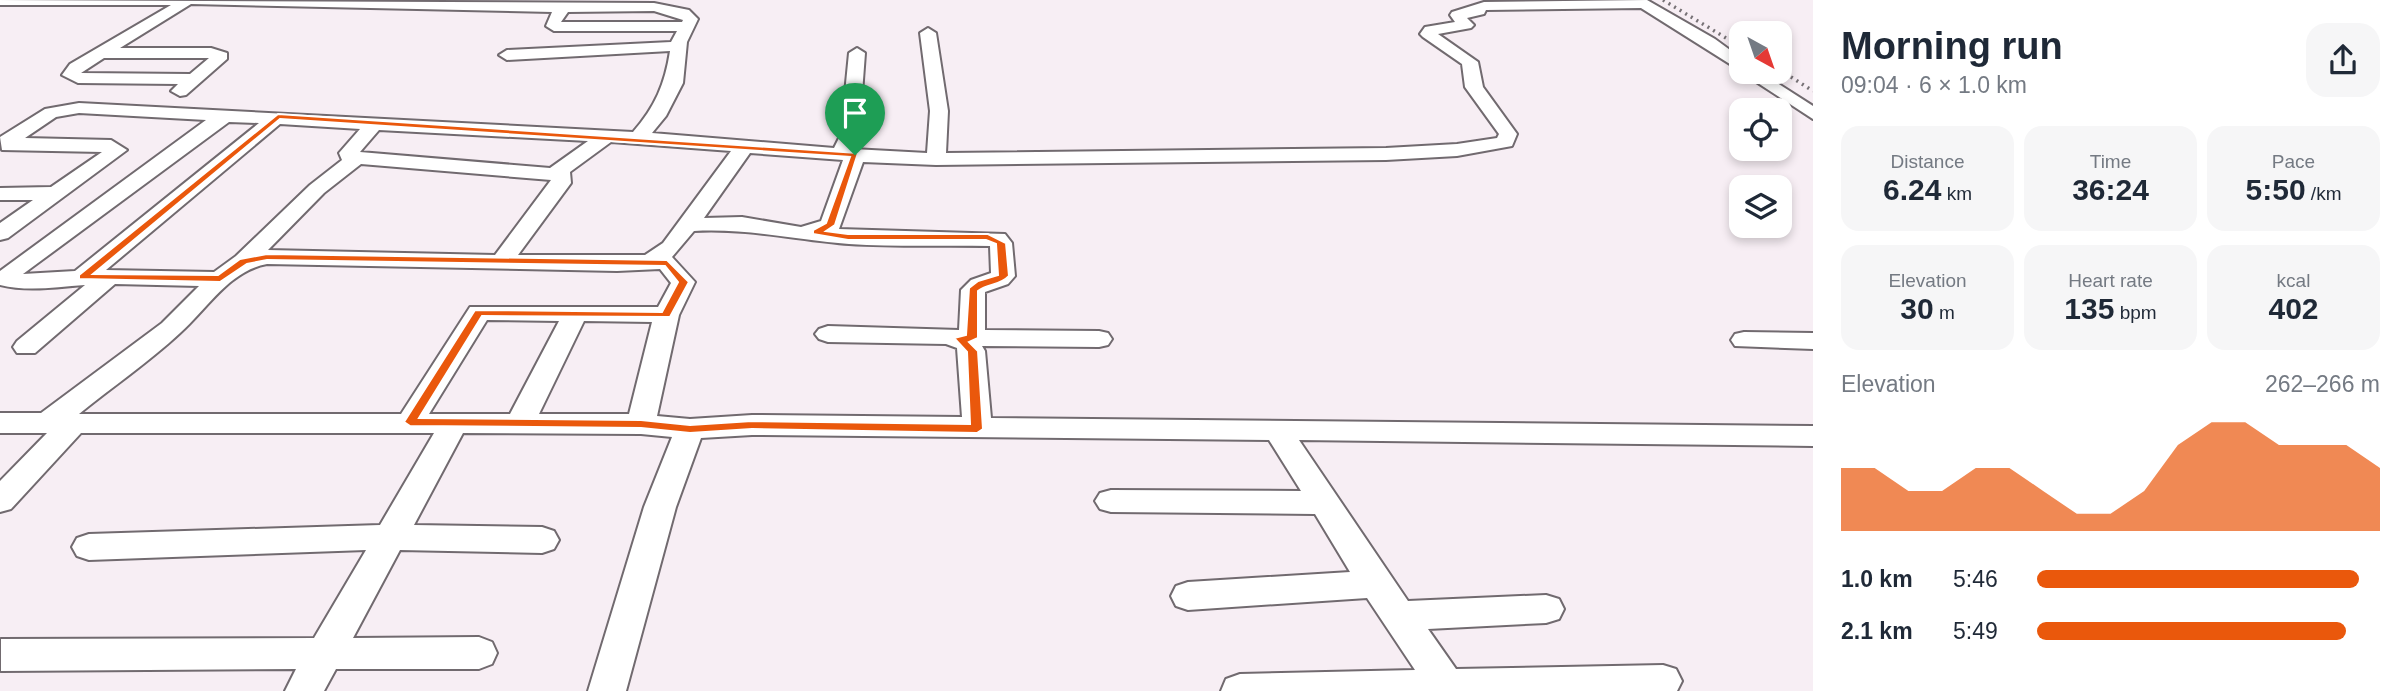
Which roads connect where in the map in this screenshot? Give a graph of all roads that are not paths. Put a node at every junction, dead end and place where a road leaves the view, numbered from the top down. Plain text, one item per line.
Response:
1 (189, 0) edge
2 (3, 1) edge
3 (1640, 2) edge
4 (503, 4) edge
5 (563, 8) joint
6 (688, 27) joint
7 (928, 33) dead end
8 (678, 47) junction
9 (100, 53) junction
10 (161, 53) junction
11 (857, 53) dead end
12 (507, 55) dead end
13 (1729, 57) edge
14 (122, 79) junction
15 (194, 79) junction
16 (1766, 84) edge
17 (1786, 98) edge
18 (1792, 98) edge
19 (1813, 98) edge
20 (1792, 102) edge
21 (168, 111) junction
22 (227, 114) junction
23 (1813, 114) edge
24 (278, 117) junction
25 (375, 123) junction
26 (606, 137) junction
27 (638, 138) junction
28 (1, 144) edge
29 (745, 146) junction
30 (848, 154) junction
31 (355, 159) junction
32 (936, 159) junction
33 (556, 173) junction
34 (80, 178) junction
35 (139, 178) junction
36 (58, 193) junction
37 (0, 194) edge
38 (688, 225) junction
39 (4, 228) edge
40 (816, 232) junction
41 (244, 261) junction
42 (502, 261) junction
43 (651, 261) junction
44 (83, 277) junction
45 (109, 277) junction
46 (220, 279) junction
47 (575, 314) junction
48 (666, 315) junction
49 (828, 334) dead end
50 (966, 338) junction
51 (1099, 339) dead end
52 (1744, 340) dead end
53 (1813, 341) edge
54 (26, 347) dead end
55 (410, 422) junction
56 (455, 422) junction
57 (0, 423) edge
58 (61, 423) junction
59 (520, 423) junction
60 (641, 424) junction
61 (690, 429) junction
62 (977, 429) junction
63 (1279, 432) junction
64 (1813, 436) edge
65 (0, 501) edge
66 (1111, 501) dead end
67 (1324, 503) junction
68 (391, 537) junction
69 (542, 540) dead end
70 (89, 547) dead end
71 (1376, 584) junction
72 (1188, 596) dead end
73 (1546, 609) dead end
74 (1399, 616) junction
75 (479, 653) dead end
76 (325, 654) junction
77 (1, 655) edge
78 (1663, 681) dead end
79 (1448, 688) edge
80 (304, 691) edge
81 (607, 691) edge
82 (1240, 691) edge

1 - 2 street
1 - 4 street
1 - 9 street
3 - 13 street
3 - 32 street
4 - 5 street
5 - 6 street
6 - 8 street
7 - 32 street
8 - 12 street
8 - 27 street
9 - 10 street
9 - 14 street
10 - 14 street
10 - 15 street
11 - 30 street
14 - 15 street
15 - 21 street
16 - 17 street
18 - 19 street
20 - 23 street
21 - 22 street
21 - 28 street
22 - 24 street
22 - 35 street
24 - 25 street
24 - 44 street
25 - 26 street
25 - 31 street
26 - 27 street
26 - 33 street
27 - 29 street
28 - 34 street
29 - 30 street
29 - 38 street
30 - 32 street
30 - 40 street
31 - 33 street
31 - 41 street
33 - 42 street
34 - 35 street
34 - 36 street
35 - 44 street
36 - 37 street
36 - 39 street
38 - 40 street
38 - 43 street
40 - 50 street
41 - 42 street
41 - 46 street
42 - 43 street
43 - 48 street
44 - 45 street
45 - 46 street
45 - 54 street
46 - 58 street
47 - 48 street
47 - 55 street
47 - 59 street
48 - 60 street
49 - 50 street
50 - 51 street
50 - 62 street
52 - 53 street
55 - 56 street
55 - 58 street
56 - 59 street
56 - 68 street
57 - 58 street
58 - 65 street
59 - 60 street
60 - 61 street
61 - 62 street
61 - 81 street
62 - 63 street
63 - 64 street
63 - 67 street
66 - 67 street
67 - 71 street
68 - 69 street
68 - 70 street
68 - 76 street
71 - 72 street
71 - 74 street
73 - 74 street
74 - 79 street
75 - 76 street
76 - 77 street
76 - 80 street
78 - 79 street
79 - 82 street

